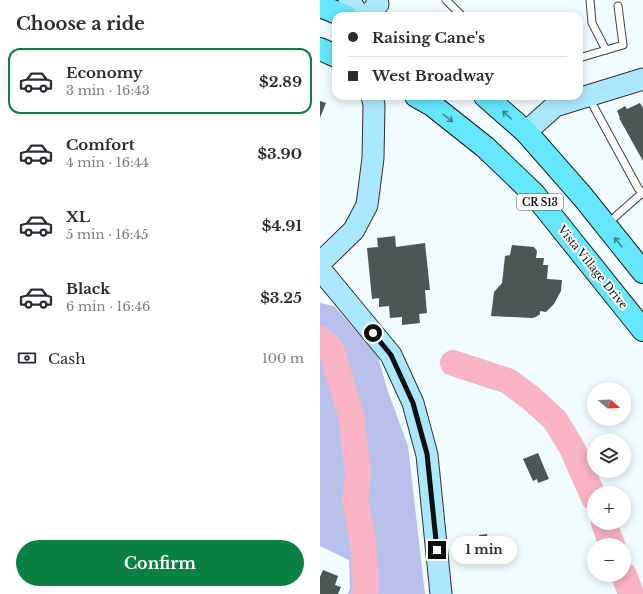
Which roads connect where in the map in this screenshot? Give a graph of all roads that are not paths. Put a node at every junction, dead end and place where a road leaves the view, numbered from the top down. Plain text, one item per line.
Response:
1 (349, 0) edge
2 (377, 0) edge
3 (446, 0) edge
4 (590, 0) edge
5 (320, 6) edge
6 (618, 6) dead end
7 (335, 12) edge
8 (356, 12) edge
9 (371, 12) edge
10 (458, 12) edge
11 (320, 49) edge
12 (606, 50) junction
13 (332, 54) edge
14 (583, 57) edge
15 (643, 79) edge
16 (588, 96) junction
17 (583, 98) edge
18 (373, 100) edge
19 (423, 100) edge
20 (490, 100) edge
21 (575, 100) edge
22 (526, 132) junction
23 (642, 193) edge
24 (605, 225) junction
25 (320, 263) edge
26 (320, 268) edge
27 (643, 272) edge
28 (643, 330) edge
29 (441, 594) edge

1 - 8 street
2 - 9 street
3 - 10 lane
4 - 12 lane
5 - 7 main road
6 - 12 lane
11 - 13 main road
12 - 14 lane
15 - 16 street
16 - 17 street
16 - 23 lane
18 - 25 street
19 -> 28 main road, Vista Village Drive / CR S13
22 -> 20 main road, CR S13
21 - 22 street
22 - 24 main road, CR S13
23 - 24 lane
27 -> 24 main road, CR S13
26 - 29 street

